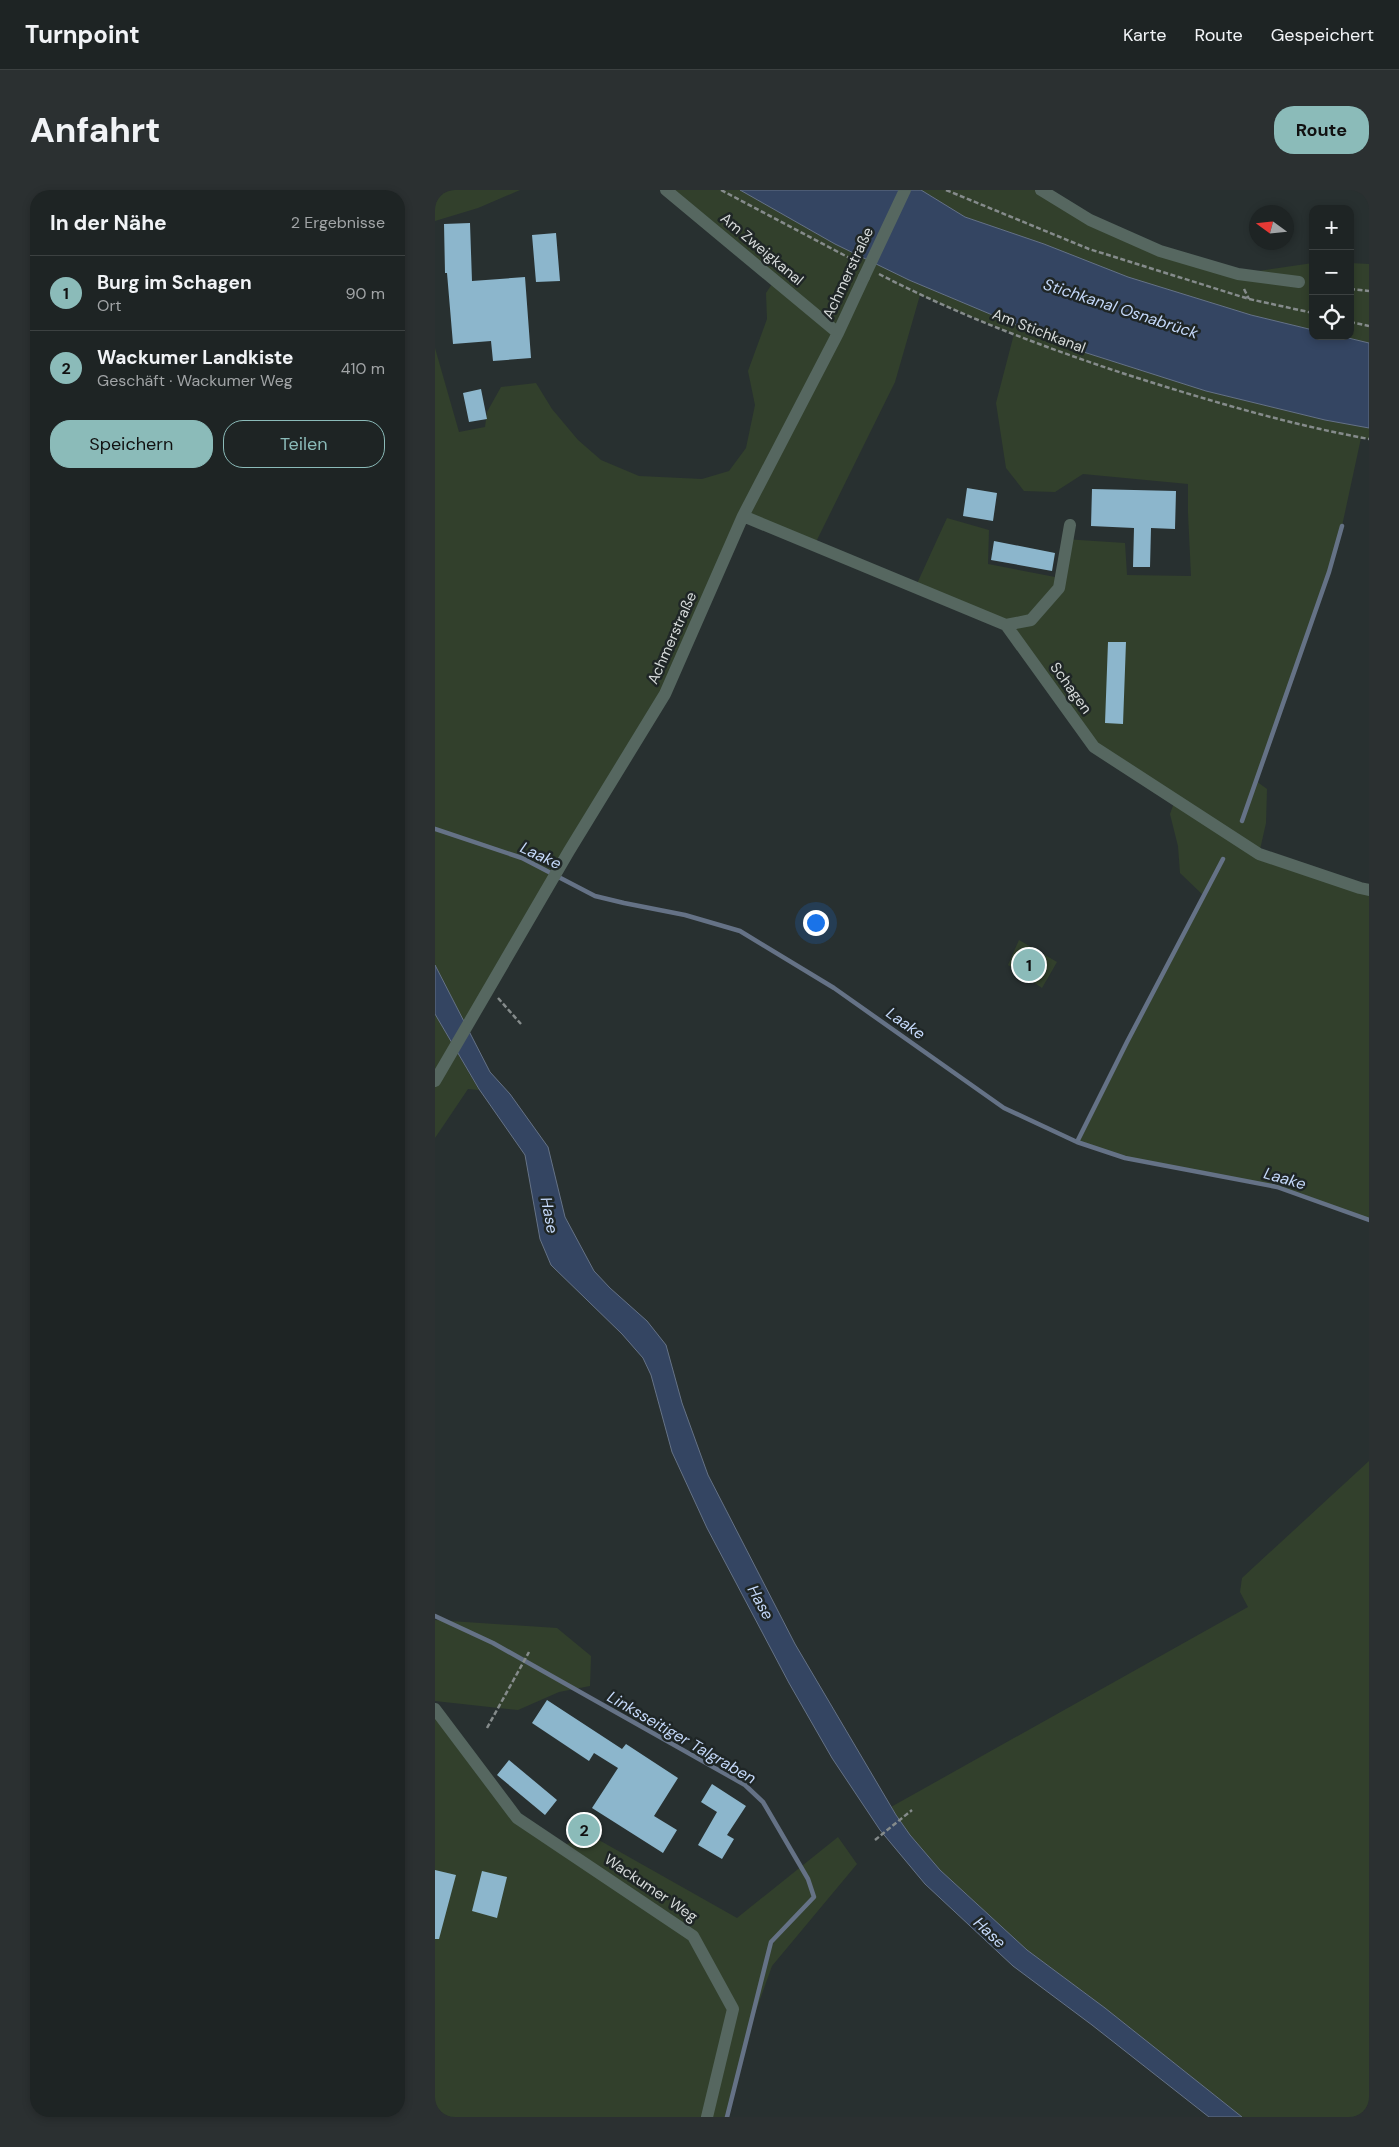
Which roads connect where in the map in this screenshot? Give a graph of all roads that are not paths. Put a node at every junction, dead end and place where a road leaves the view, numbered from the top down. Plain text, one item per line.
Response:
1 (665, 190) edge
2 (905, 190) edge
3 (1041, 190) edge
4 (1299, 282) dead end
5 (838, 333) junction
6 (743, 516) junction
7 (1070, 525) dead end
8 (1006, 625) junction
9 (1369, 890) edge
10 (437, 1078) edge
11 (435, 1709) edge
12 (707, 2117) edge

1 - 5 street, Am Zweigkanal
2 - 5 street, Achmerstraße, bridge
3 - 4 street
5 - 6 street, Achmerstraße
6 - 8 street
6 - 10 street, Achmerstraße
7 - 8 street
8 - 9 street, Schagen
11 - 12 street, Wackumer Weg

